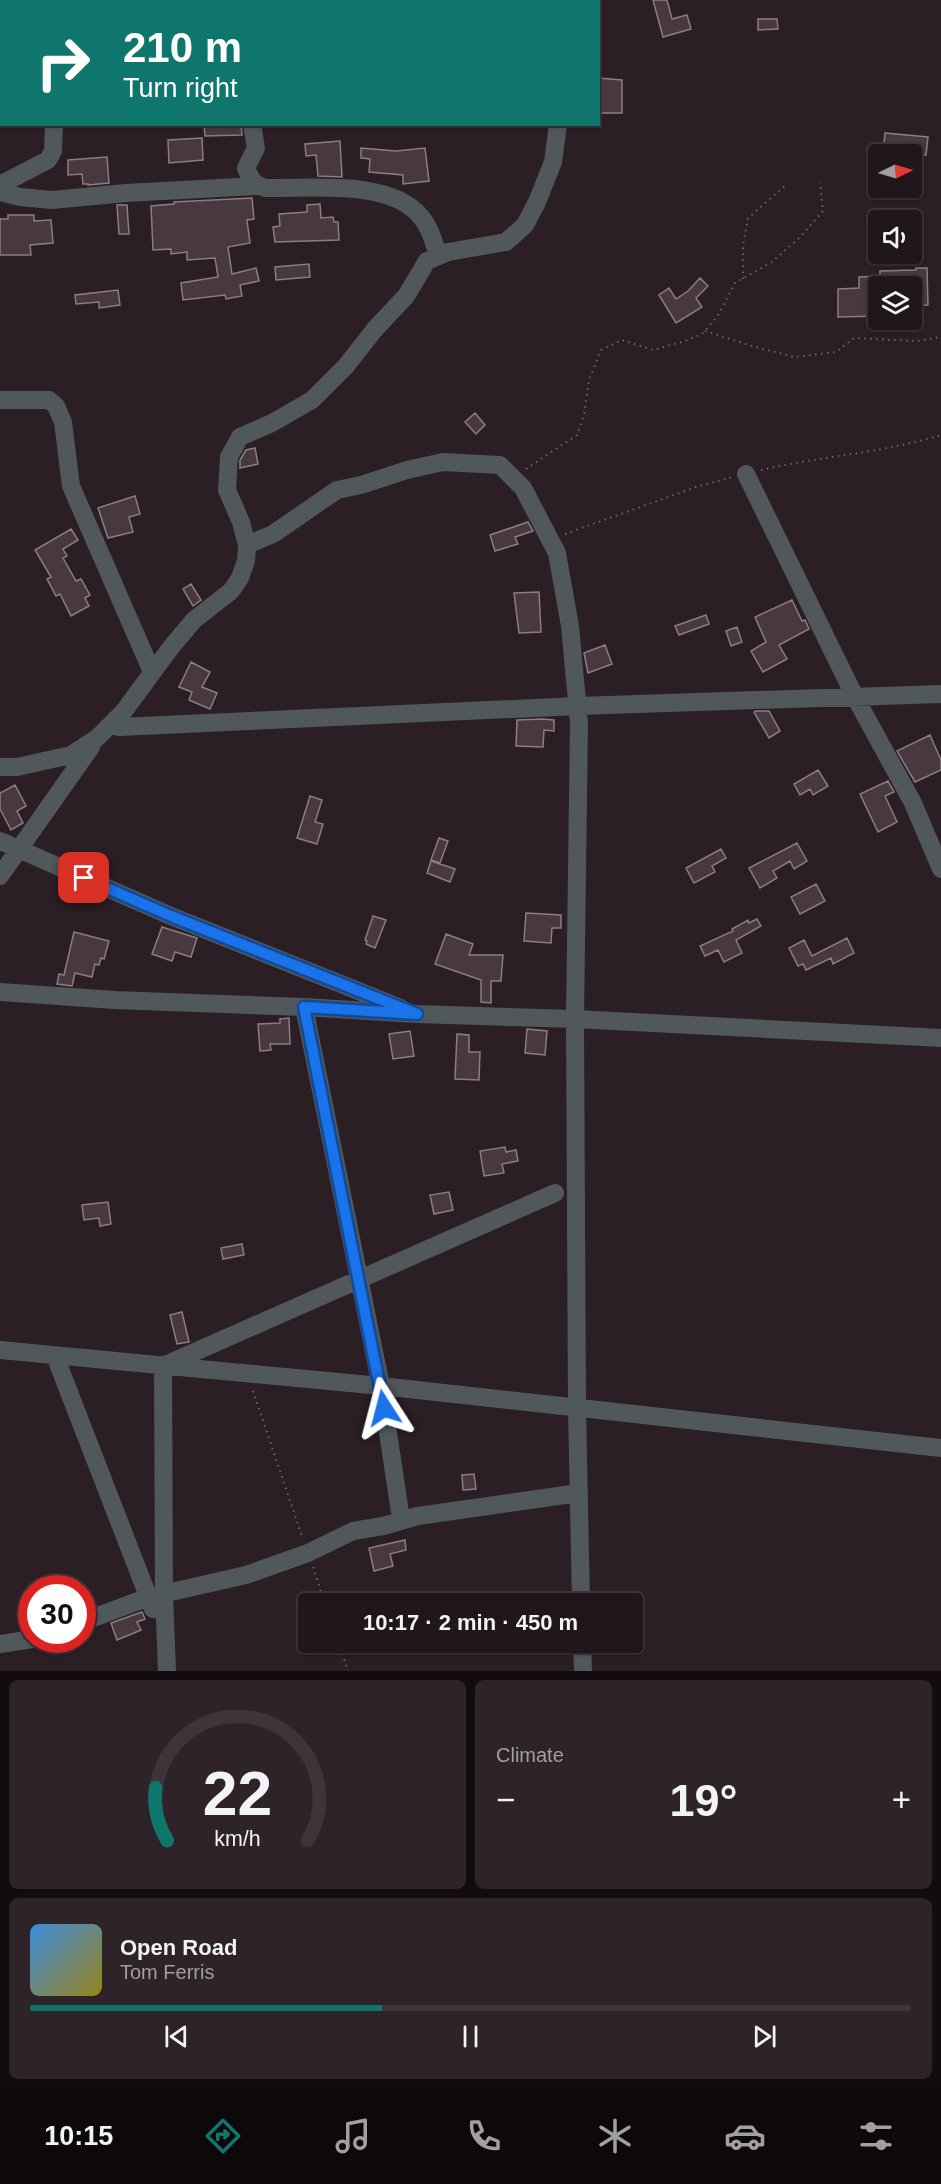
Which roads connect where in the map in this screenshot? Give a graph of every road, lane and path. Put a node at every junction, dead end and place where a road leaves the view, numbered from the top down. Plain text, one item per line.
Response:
1 (54, 126) edge
2 (252, 126) edge
3 (558, 126) edge
4 (820, 182) dead end
5 (0, 185) edge
6 (786, 185) dead end
7 (257, 186) junction
8 (0, 192) edge
9 (438, 255) junction
10 (743, 279) junction
11 (705, 331) junction
12 (941, 337) edge
13 (0, 400) edge
14 (746, 474) dead end
15 (513, 478) junction
16 (247, 545) junction
17 (152, 672) junction
18 (941, 694) edge
19 (855, 697) junction
20 (578, 706) junction
21 (119, 727) dead end
22 (97, 738) junction
23 (0, 767) edge
24 (0, 841) edge
25 (19, 849) junction
26 (941, 869) edge
27 (0, 876) edge
28 (0, 992) edge
29 (304, 1007) junction
30 (417, 1014) junction
31 (574, 1019) junction
32 (941, 1038) edge
33 (555, 1193) dead end
34 (360, 1281) junction
35 (0, 1350) edge
36 (55, 1356) junction
37 (163, 1366) junction
38 (247, 1374) junction
39 (381, 1386) junction
40 (578, 1408) junction
41 (941, 1448) edge
42 (579, 1493) junction
43 (401, 1519) junction
44 (308, 1553) junction
45 (322, 1593) edge
46 (581, 1593) edge
47 (156, 1595) junction
48 (96, 1617) edge
49 (18, 1641) edge
50 (0, 1644) edge
51 (342, 1653) edge
52 (582, 1653) edge
53 (167, 1662) edge
54 (172, 1671) edge
55 (348, 1671) edge
56 (583, 1671) edge

1 - 5 street
2 - 7 street
3 - 9 street
4 - 10 path
6 - 10 path
7 - 8 street
7 - 9 street
9 - 16 street
10 - 11 path
11 - 12 path
11 - 15 path
13 - 17 street
14 - 19 street
15 - 16 street
15 - 20 street
16 - 17 street
17 - 22 street
18 - 19 street
19 - 20 street
19 - 26 street
20 - 21 street
20 - 31 street
22 - 23 street
22 - 25 street
24 - 25 street
25 - 27 street
25 - 30 street
28 - 29 street
29 - 30 street
29 - 34 street
30 - 31 street
31 - 32 street
31 - 40 street
33 - 34 street
34 - 37 street
34 - 39 street
35 - 36 street
36 - 37 street
36 - 47 street
37 - 38 street
37 - 47 street
38 - 39 street
38 - 44 path
39 - 40 street
39 - 43 street
40 - 41 street
40 - 42 street
42 - 43 street
42 - 46 street
43 - 44 street
44 - 45 path
44 - 47 street
47 - 48 street
47 - 53 street
49 - 50 street
51 - 55 path
52 - 56 street
53 - 54 street

